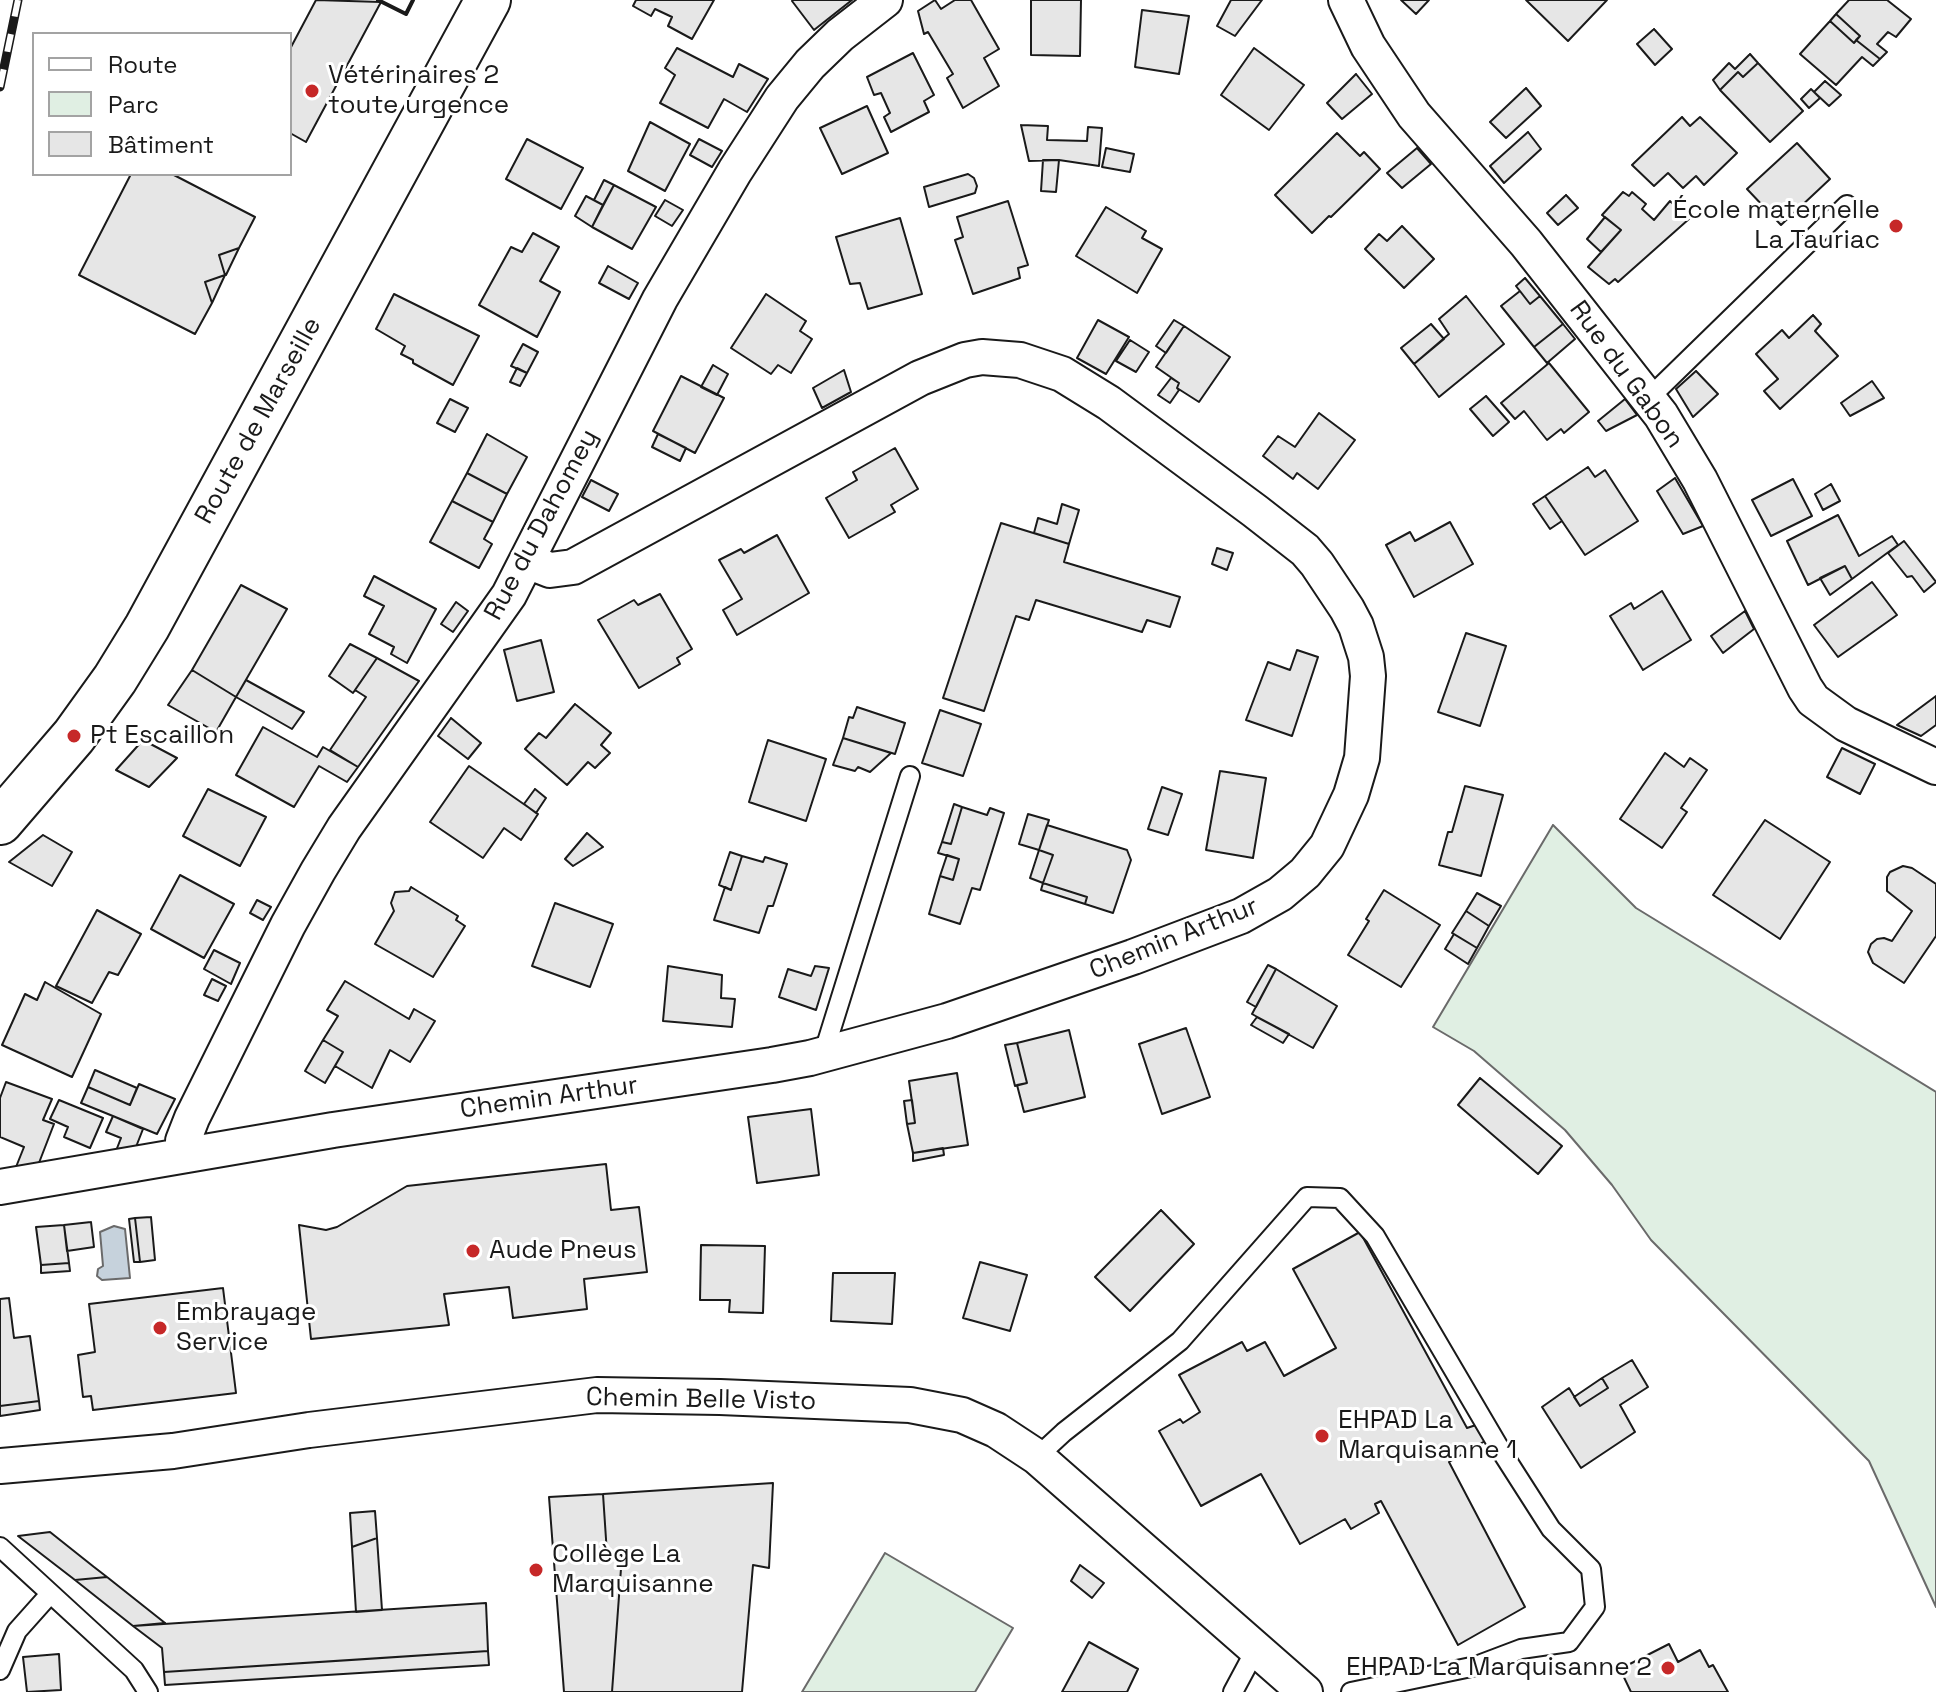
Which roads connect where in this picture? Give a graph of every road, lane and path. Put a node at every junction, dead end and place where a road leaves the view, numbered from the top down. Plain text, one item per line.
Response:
1 (488, 0) edge
2 (885, 0) edge
3 (1346, 0) edge
4 (1847, 205) dead end
5 (1649, 398) junction
6 (527, 561) junction
7 (1936, 767) edge
8 (910, 776) dead end
9 (0, 822) edge
10 (823, 1055) junction
11 (183, 1155) junction
12 (0, 1187) edge
13 (1037, 1457) junction
14 (0, 1466) edge
15 (0, 1547) edge
16 (50, 1594) junction
17 (1256, 1649) junction
18 (0, 1670) edge
19 (148, 1692) edge
20 (1233, 1692) edge
21 (1305, 1692) edge
22 (1351, 1692) edge

1 - 9 main road, Route de Marseille
2 - 6 street, Rue du Dahomey
3 - 5 street, Rue du Gabon
4 - 5 lane
5 - 7 street, Rue du Gabon
6 - 10 street, Chemin Arthur
6 - 11 street, Rue du Dahomey
8 - 10 lane
10 - 11 street, Chemin Arthur
11 - 12 street, Chemin Arthur
13 - 14 street, Chemin Belle Visto
13 - 17 street, Chemin Belle Visto
13 - 22 lane
15 - 16 lane
16 - 18 lane
16 - 19 lane
17 - 20 lane
17 - 21 street, Chemin Belle Visto

